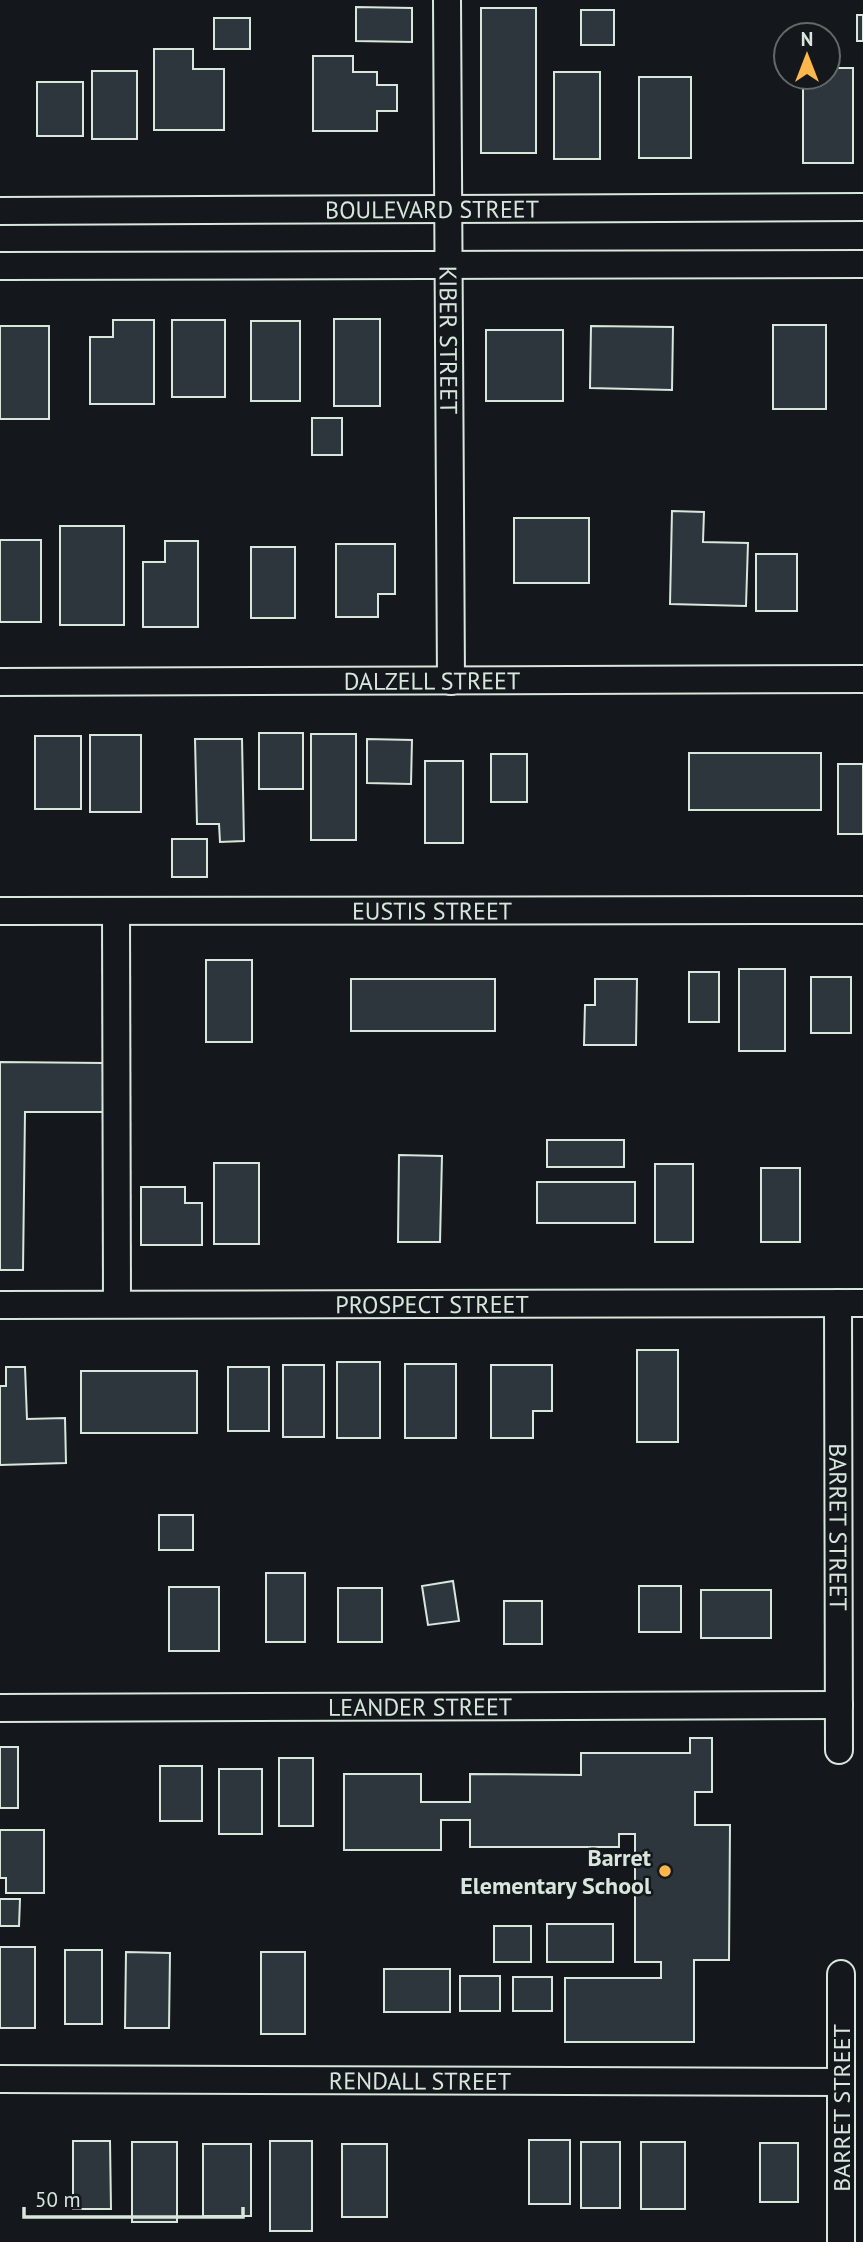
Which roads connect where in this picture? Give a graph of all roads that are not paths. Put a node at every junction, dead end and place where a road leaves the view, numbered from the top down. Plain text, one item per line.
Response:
1 (447, 0) edge
2 (863, 207) edge
3 (447, 209) junction
4 (0, 211) edge
5 (450, 264) junction
6 (863, 264) edge
7 (0, 266) edge
8 (863, 679) edge
9 (451, 681) junction
10 (0, 682) edge
11 (863, 910) edge
12 (0, 911) edge
13 (116, 912) junction
14 (851, 1303) edge
15 (117, 1304) junction
16 (0, 1305) edge
17 (839, 1705) junction
18 (0, 1708) edge
19 (839, 1750) dead end
20 (841, 1974) dead end
21 (0, 2079) edge
22 (841, 2082) junction
23 (841, 2242) edge

1 - 3 street, KIBER STREET
2 - 3 street, BOULEVARD STREET
3 - 4 street, BOULEVARD STREET
3 - 5 street, KIBER STREET
5 - 6 street
5 - 7 street
5 - 9 street, KIBER STREET
8 - 9 street, DALZELL STREET
9 - 10 street, DALZELL STREET
11 - 13 street, EUSTIS STREET
12 - 13 street, EUSTIS STREET
13 - 15 street
14 - 15 street, PROSPECT STREET
14 - 17 street, BARRET STREET
15 - 16 street, PROSPECT STREET
17 - 18 street, LEANDER STREET
17 - 19 street, BARRET STREET
20 - 22 street, BARRET STREET
21 - 22 street, RENDALL STREET
22 - 23 street, BARRET STREET

